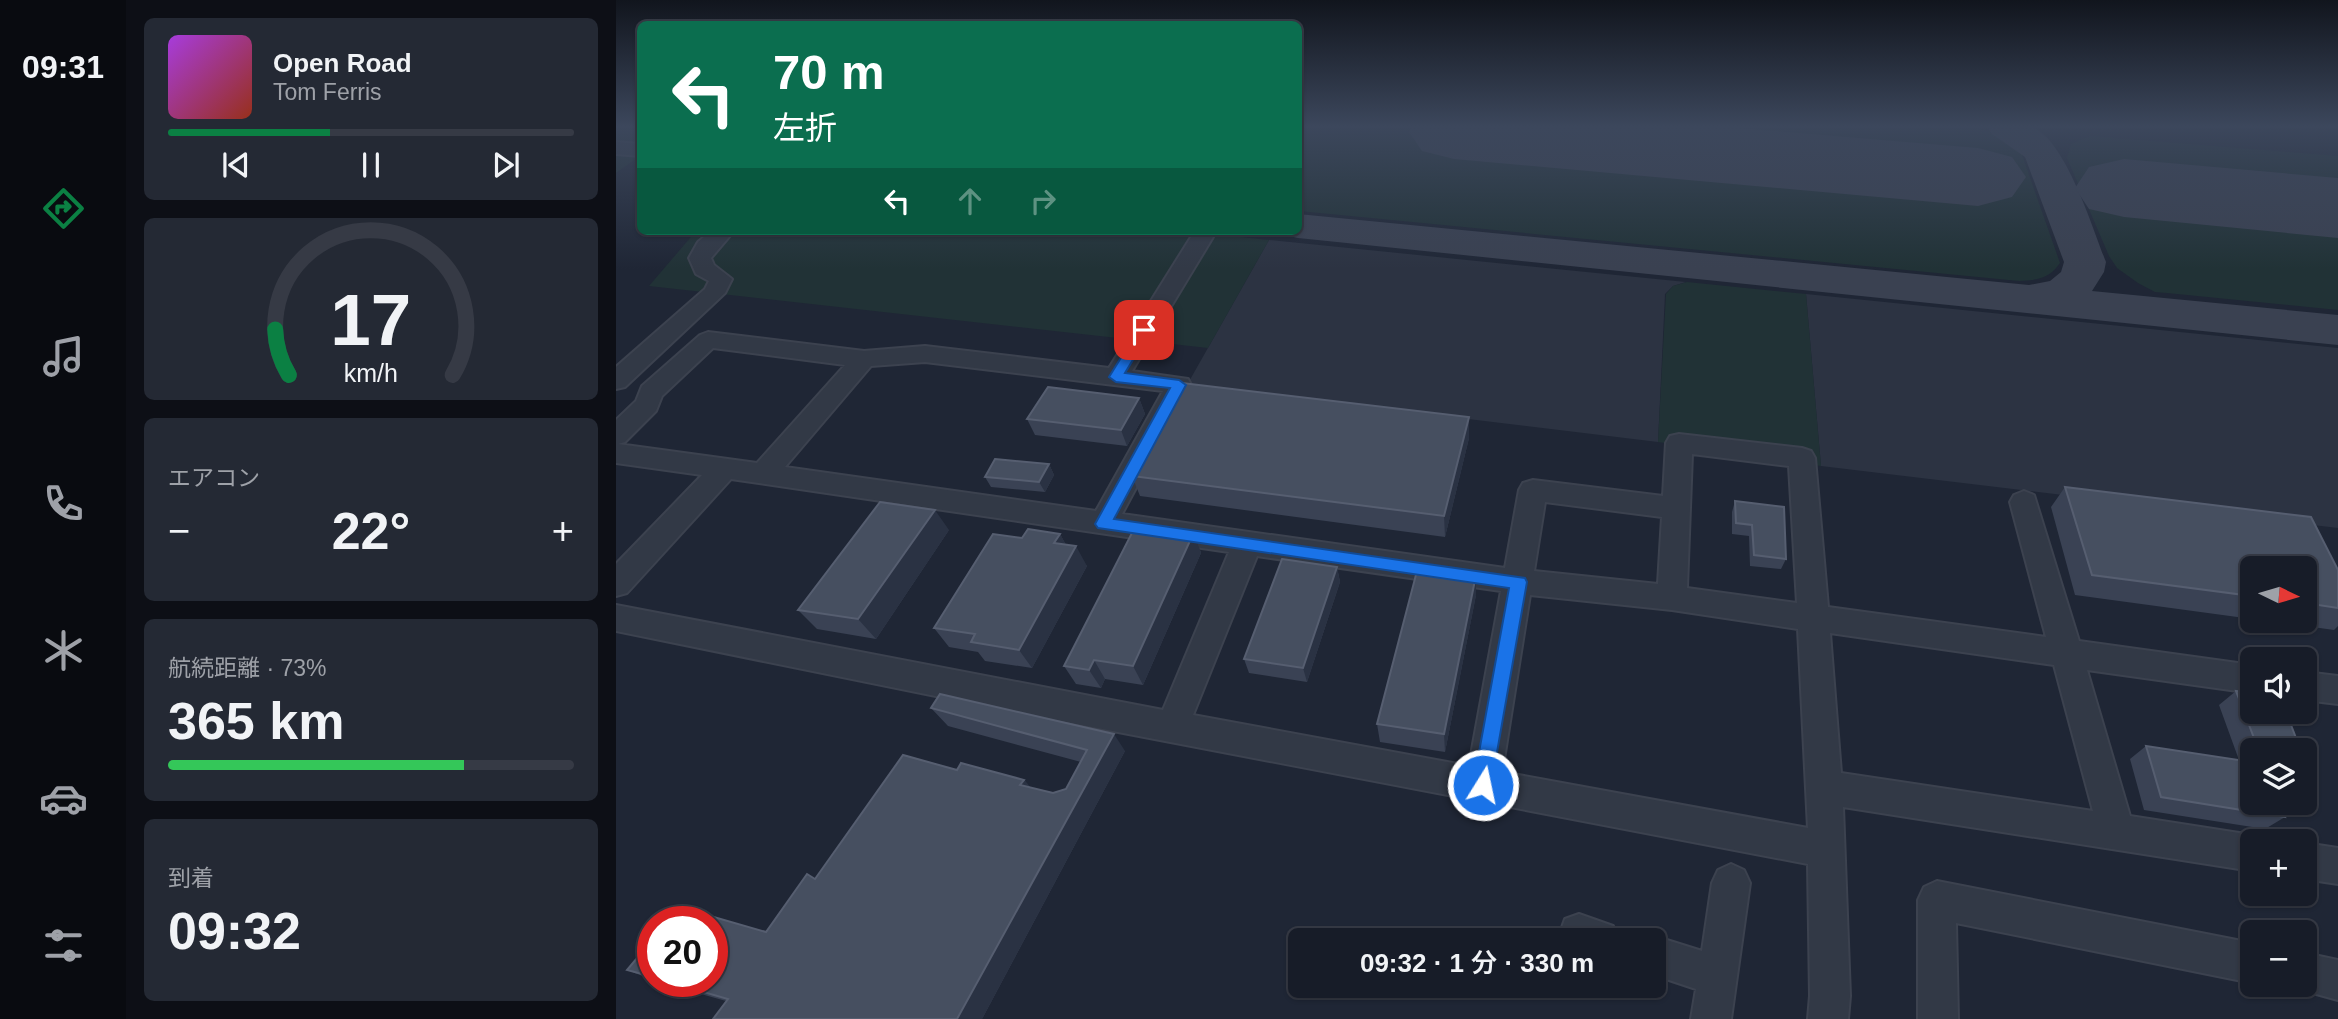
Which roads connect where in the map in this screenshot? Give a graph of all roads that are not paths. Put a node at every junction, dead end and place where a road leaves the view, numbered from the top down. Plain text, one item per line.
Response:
1 (719, 235) edge
2 (1202, 237) dead end
3 (864, 359) junction
4 (1116, 377) junction
5 (616, 381) edge
6 (616, 435) edge
7 (616, 453) edge
8 (724, 469) junction
9 (762, 475) junction
10 (2024, 502) dead end
11 (1676, 508) junction
12 (1103, 524) junction
13 (1247, 544) junction
14 (1519, 582) junction
15 (616, 584) edge
16 (1672, 598) junction
17 (616, 618) edge
18 (1814, 619) junction
19 (2067, 654) junction
20 (2240, 677) edge
21 (2317, 687) edge
22 (2338, 690) edge
23 (1172, 727) junction
24 (1483, 785) junction
25 (1825, 787) junction
26 (2117, 832) junction
27 (1828, 850) junction
28 (2240, 851) edge
29 (2317, 863) edge
30 (2338, 866) edge
31 (1731, 883) dead end
32 (1666, 960) edge
33 (2240, 961) edge
34 (1718, 976) junction
35 (2317, 976) edge
36 (2338, 980) edge
37 (1711, 1019) edge
38 (1828, 1019) edge
39 (1938, 1019) edge

1 - 5 street
2 - 4 street
3 - 4 street
3 - 6 street
3 - 9 street
4 - 12 street
7 - 8 street
8 - 9 street
8 - 15 street
9 - 12 street
10 - 19 street
11 - 14 street
11 - 16 street
11 - 18 street
12 - 13 street
13 - 14 street
13 - 23 street
14 - 16 street
14 - 24 street
16 - 18 street
17 - 23 street
18 - 19 street
18 - 25 street
19 - 20 street
19 - 26 street
21 - 22 street
23 - 24 street
24 - 27 street
25 - 26 street
25 - 27 street
26 - 28 street
27 - 38 street
29 - 30 street
31 - 34 street
32 - 34 street
33 - 39 street
34 - 37 street
35 - 36 street

